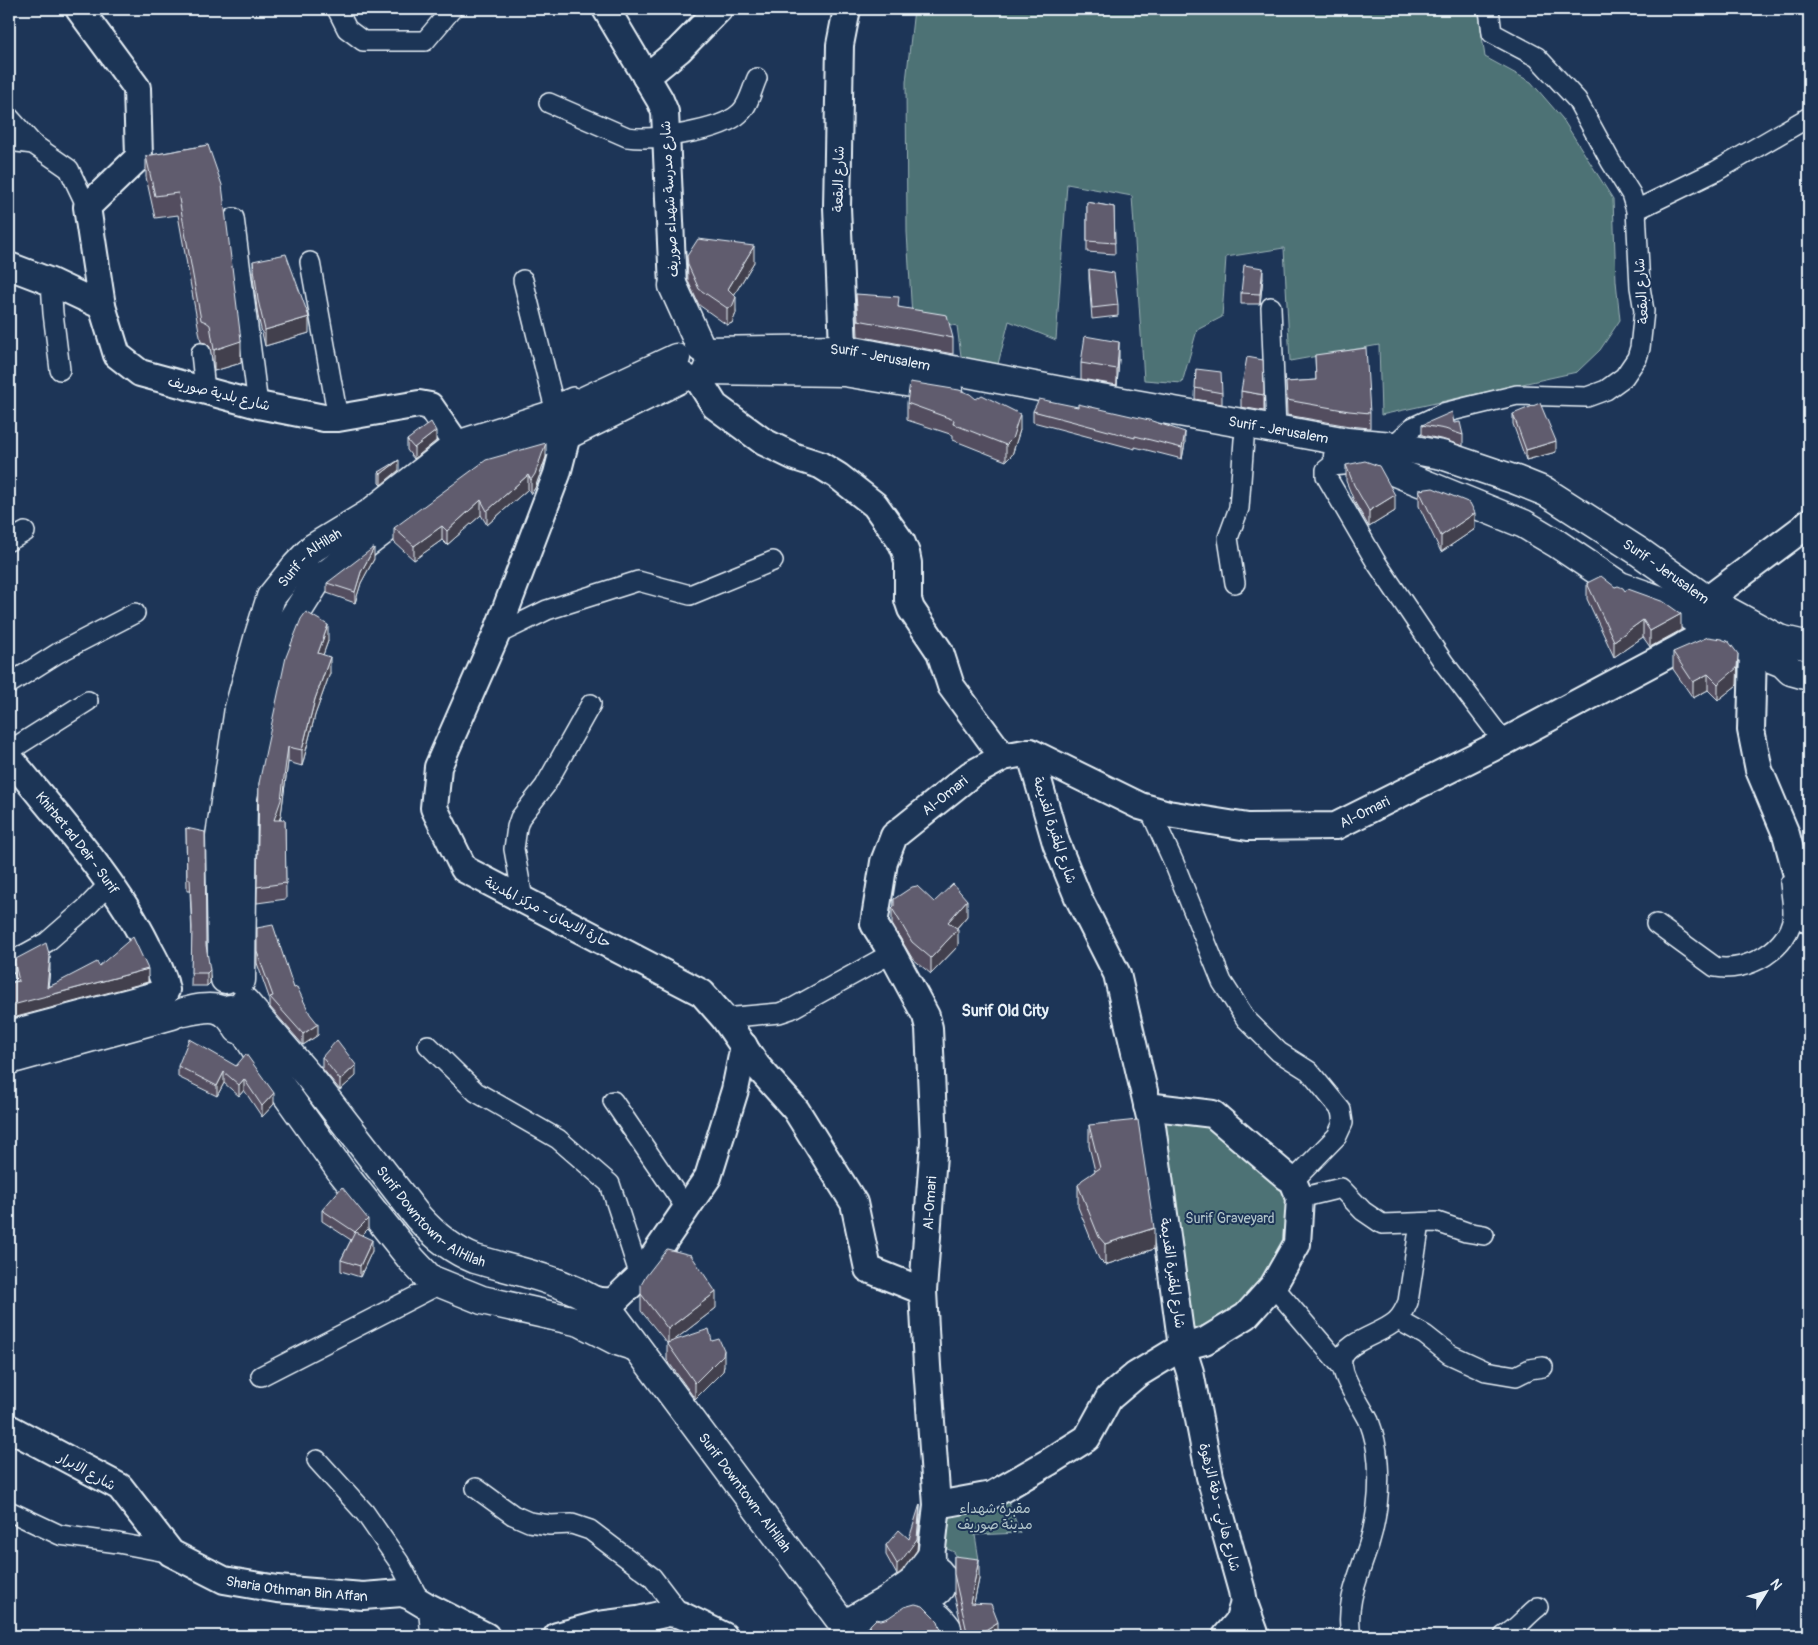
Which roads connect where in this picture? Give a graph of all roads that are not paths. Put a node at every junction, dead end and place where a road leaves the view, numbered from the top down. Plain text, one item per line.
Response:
1 (79, 9) edge
2 (338, 9) edge
3 (452, 9) edge
4 (606, 9) edge
5 (719, 9) edge
6 (847, 9) edge
7 (1489, 9) edge
8 (646, 77) junction
9 (757, 78) dead end
10 (549, 104) dead end
11 (9, 117) edge
12 (1809, 117) edge
13 (667, 136) junction
14 (9, 141) edge
15 (33, 144) junction
16 (87, 207) junction
17 (1636, 210) junction
18 (234, 218) dead end
19 (310, 262) dead end
20 (9, 266) edge
21 (523, 280) dead end
22 (51, 282) junction
23 (674, 286) joint
24 (102, 306) junction
25 (1271, 307) dead end
26 (201, 353) dead end
27 (843, 361) junction
28 (693, 362) junction
29 (60, 370) dead end
30 (205, 390) junction
31 (587, 400) junction
32 (258, 405) junction
33 (338, 418) junction
34 (1276, 429) junction
35 (567, 435) junction
36 (1244, 440) junction
37 (457, 446) junction
38 (1386, 451) junction
39 (1809, 522) edge
40 (25, 532) dead end
41 (9, 541) edge
42 (773, 562) dead end
43 (1670, 572) junction
44 (1234, 583) dead end
45 (1707, 600) junction
46 (1670, 604) junction
47 (135, 613) dead end
48 (496, 635) junction
49 (1741, 646) junction
50 (1809, 646) edge
51 (1680, 648) junction
52 (1783, 663) junction
53 (1809, 676) edge
54 (9, 684) edge
55 (88, 701) dead end
56 (591, 704) dead end
57 (1504, 742) junction
58 (9, 751) edge
59 (1030, 752) junction
60 (9, 757) edge
61 (1003, 757) junction
62 (1150, 810) junction
63 (1786, 834) junction
64 (110, 883) junction
65 (523, 898) junction
66 (1809, 920) edge
67 (1656, 924) dead end
68 (892, 953) junction
69 (9, 963) edge
70 (230, 983) junction
71 (178, 1000) junction
72 (724, 1018) junction
73 (267, 1026) junction
74 (9, 1035) edge
75 (428, 1045) dead end
76 (744, 1046) junction
77 (9, 1060) edge
78 (269, 1070) junction
79 (613, 1100) dead end
80 (1147, 1106) junction
81 (1296, 1189) junction
82 (686, 1208) junction
83 (1420, 1223) junction
84 (1484, 1235) dead end
85 (640, 1276) junction
86 (440, 1284) junction
87 (1272, 1286) junction
88 (923, 1291) junction
89 (591, 1298) junction
90 (1398, 1320) junction
91 (638, 1347) junction
92 (1182, 1347) junction
93 (1543, 1367) dead end
94 (1343, 1368) junction
95 (261, 1376) dead end
96 (9, 1428) edge
97 (317, 1460) dead end
98 (476, 1488) dead end
99 (938, 1505) junction
100 (9, 1511) edge
101 (171, 1553) junction
102 (930, 1572) junction
103 (1244, 1603) junction
104 (424, 1605) junction
105 (1538, 1607) dead end
106 (681, 1615) junction
107 (948, 1632) edge
108 (853, 1633) edge
109 (431, 1636) edge
110 (486, 1636) edge
111 (557, 1636) edge
112 (724, 1636) edge
113 (1226, 1636) edge
114 (1256, 1636) edge
115 (1351, 1636) edge
116 (1504, 1636) edge

1 - 16 street
2 - 3 street
4 - 8 street, شارع مدرسة شهداء صوريف
5 - 8 street
6 - 27 street, شارع البقعة
7 - 17 street, شارع البقعة
8 - 13 street, شارع مدرسة شهداء صوريف
9 - 13 street
10 - 13 street
11 - 15 street
12 - 17 street
13 - 23 street, شارع مدرسة شهداء صوريف
14 - 15 street
15 - 16 street
16 - 24 street, شارع بلدية صوريف
17 - 38 street, شارع البقعة
18 - 32 street
19 - 33 street
20 - 22 street
21 - 31 street
22 - 24 street
22 - 29 street
23 - 28 main road
24 - 30 street, شارع بلدية صوريف
25 - 34 street
26 - 30 street
27 - 28 main road, Surif - Jerusalem
27 - 34 main road, Surif - Jerusalem
27 - 36 main road, Surif - Jerusalem
28 - 31 main road, Surif - AlHilah
28 - 35 main road, Surif - AlHilah
28 - 61 street
30 - 32 street, شارع بلدية صوريف
31 - 35 main road
31 - 37 main road, Surif - AlHilah
32 - 33 street, شارع بلدية صوريف
33 - 37 street, شارع بلدية صوريف
34 - 38 main road, Surif - Jerusalem
35 - 48 street, حارة الايمان - مركز المدينة
35 - 70 main road, Surif - AlHilah
36 - 38 main road, Surif - Jerusalem
36 - 44 street
37 - 70 main road, Surif - AlHilah
38 - 43 main road, Surif - Jerusalem
38 - 46 main road, Surif - Jerusalem
38 - 57 street
39 - 45 street
40 - 41 street
42 - 48 street
43 - 45 main road, Surif - Jerusalem
43 - 46 main road
45 - 46 main road
45 - 50 main road, Surif - Jerusalem
45 - 52 main road
46 - 49 main road, Surif - Jerusalem
46 - 51 street
47 - 54 street
48 - 65 street, حارة الايمان - مركز المدينة
49 - 51 street, Al-Omari
49 - 52 main road, Surif - Jerusalem
49 - 63 street
51 - 57 street, Al-Omari
52 - 53 main road, Surif - Jerusalem
55 - 58 street
56 - 65 street
57 - 62 street, Al-Omari
59 - 61 street, Al-Omari
59 - 62 street, Al-Omari
59 - 80 street, شارع المقبرة القديمة
60 - 64 street, Khirbet ad Deir - Surif
61 - 68 street, Al-Omari
62 - 81 street
63 - 66 street
63 - 67 street
64 - 69 street
64 - 71 street, Khirbet ad Deir - Surif
65 - 72 street, حارة الايمان - مركز المدينة
68 - 72 street
68 - 88 street, Al-Omari
70 - 71 main road
70 - 71 main road
70 - 73 main road, Surif Downtown- AlHilah
70 - 73 main road
70 - 78 main road
71 - 74 main road
71 - 77 main road
71 - 78 main road
72 - 76 street, حارة الايمان - مركز المدينة
73 - 89 main road, Surif Downtown- AlHilah
75 - 85 street
76 - 82 street
76 - 88 street, حارة الايمان - مركز المدينة
78 - 86 main road
79 - 82 street
80 - 81 street
80 - 92 street, شارع المقبرة القديمة
81 - 83 street
81 - 87 street, شارع المقبرة القديمة
82 - 85 street
83 - 84 street
83 - 90 street
85 - 89 street
86 - 91 main road
86 - 95 street
87 - 92 street, شارع المقبرة القديمة
87 - 94 street
88 - 99 street, Al-Omari
89 - 91 main road, Surif Downtown- AlHilah
90 - 93 street
90 - 94 street
91 - 108 main road, Surif Downtown- AlHilah
92 - 99 street
92 - 103 street, شارع هاني - دفة الزهوة
94 - 115 street
96 - 101 street, شارع الابرار
97 - 104 street
98 - 106 street
99 - 102 street, Al-Omari
100 - 101 street
101 - 104 street, Sharia Othman Bin Affan
102 - 107 main road
102 - 108 main road
103 - 113 street
103 - 114 street, شارع هاني - دفة الزهوة
104 - 109 street
104 - 110 street, Sharia Othman Bin Affan
105 - 116 street
106 - 111 street
106 - 112 street
107 - 108 main road

